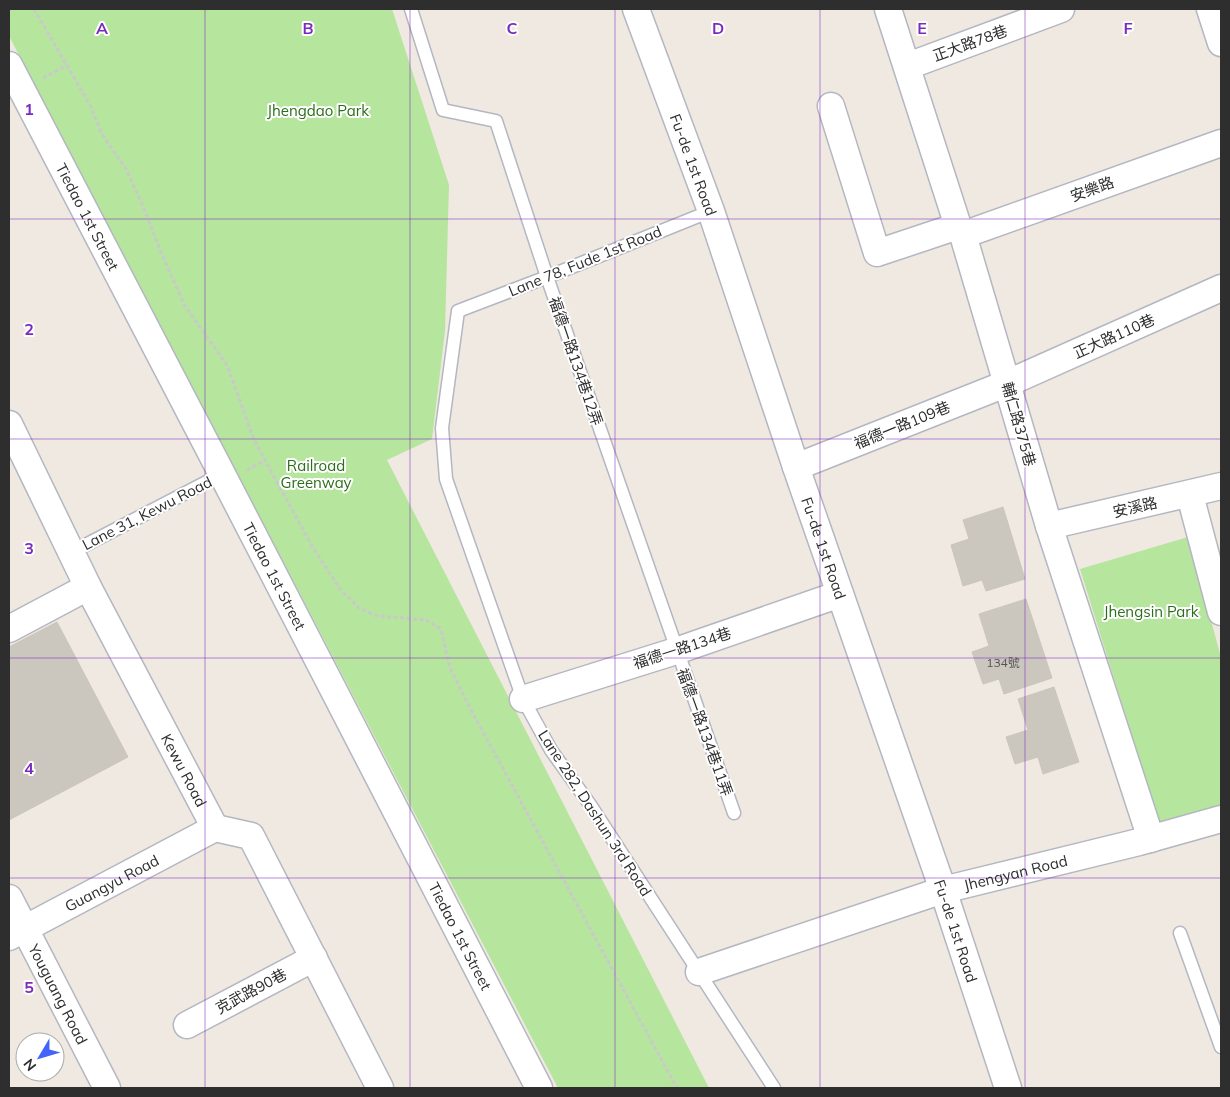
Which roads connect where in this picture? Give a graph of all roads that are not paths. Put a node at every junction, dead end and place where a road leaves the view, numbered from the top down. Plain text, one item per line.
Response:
1 (411, 9) edge
2 (888, 9) edge
3 (1061, 9) edge
4 (1210, 9) edge
5 (642, 10) edge
6 (1221, 43) edge
7 (908, 66) junction
8 (10, 69) edge
9 (831, 106) dead end
10 (1221, 143) edge
11 (711, 212) junction
12 (961, 231) junction
13 (547, 277) junction
14 (1221, 288) edge
15 (458, 310) joint
16 (1008, 383) junction
17 (9, 424) edge
18 (796, 468) junction
19 (233, 473) junction
20 (1221, 486) edge
21 (1190, 495) junction
22 (1049, 526) junction
23 (72, 552) junction
24 (88, 587) junction
25 (840, 594) junction
26 (1221, 612) edge
27 (9, 629) edge
28 (676, 650) junction
29 (523, 698) junction
30 (734, 813) dead end
31 (1221, 819) edge
32 (215, 828) junction
33 (1150, 839) junction
34 (943, 890) junction
35 (9, 898) edge
36 (17, 932) edge
37 (1180, 932) dead end
38 (314, 958) junction
39 (699, 972) junction
40 (187, 1025) dead end
41 (1221, 1047) edge
42 (107, 1088) edge
43 (380, 1088) edge
44 (539, 1088) edge
45 (774, 1088) edge
46 (1008, 1088) edge

1 - 13 lane, 福德一路134巷12弄
2 - 7 street, 輔仁路375巷
3 - 7 street, 正大路78巷
4 - 6 street
5 - 11 street, Fu-de 1st Road
7 - 12 street, 輔仁路375巷
8 - 19 street, Tiedao 1st Street
9 - 12 street, 安樂路
10 - 12 street, 安樂路
11 - 13 lane, Lane 78, Fude 1st Road
11 - 18 street, Fu-de 1st Road
12 - 16 street, 輔仁路375巷
13 - 15 lane, Lane 78, Fude 1st Road
13 - 28 lane, 福德一路134巷12弄
14 - 16 street, 正大路110巷
15 - 29 lane, Lane 282, Dashun 3rd Road
16 - 18 street, 福德一路109巷
16 - 22 street, 輔仁路375巷
17 - 23 street, Kewu Road
18 - 25 street, Fu-de 1st Road
19 - 23 lane, Lane 31, Kewu Road
19 - 44 street, Tiedao 1st Street
20 - 21 street, 安溪路
21 - 22 street, 安溪路
21 - 26 street
22 - 33 street, 輔仁路375巷
23 - 24 street, Kewu Road
24 - 27 street
24 - 32 street, Kewu Road
25 - 28 street, 福德一路134巷
25 - 34 street, Fu-de 1st Road
28 - 29 street, 福德一路134巷
28 - 30 lane, 福德一路134巷11弄
29 - 39 lane, Lane 282, Dashun 3rd Road
31 - 33 street, Jhengyan Road
32 - 36 street, Guangyu Road
32 - 38 street
33 - 34 street, Jhengyan Road
34 - 39 street, Jhengyan Road
34 - 46 street, Fu-de 1st Road
35 - 36 street, Youguang Road
36 - 42 street, Youguang Road
37 - 41 lane
38 - 40 street, 克武路90巷
38 - 43 street
39 - 45 lane, Lane 282, Dashun 3rd Road

